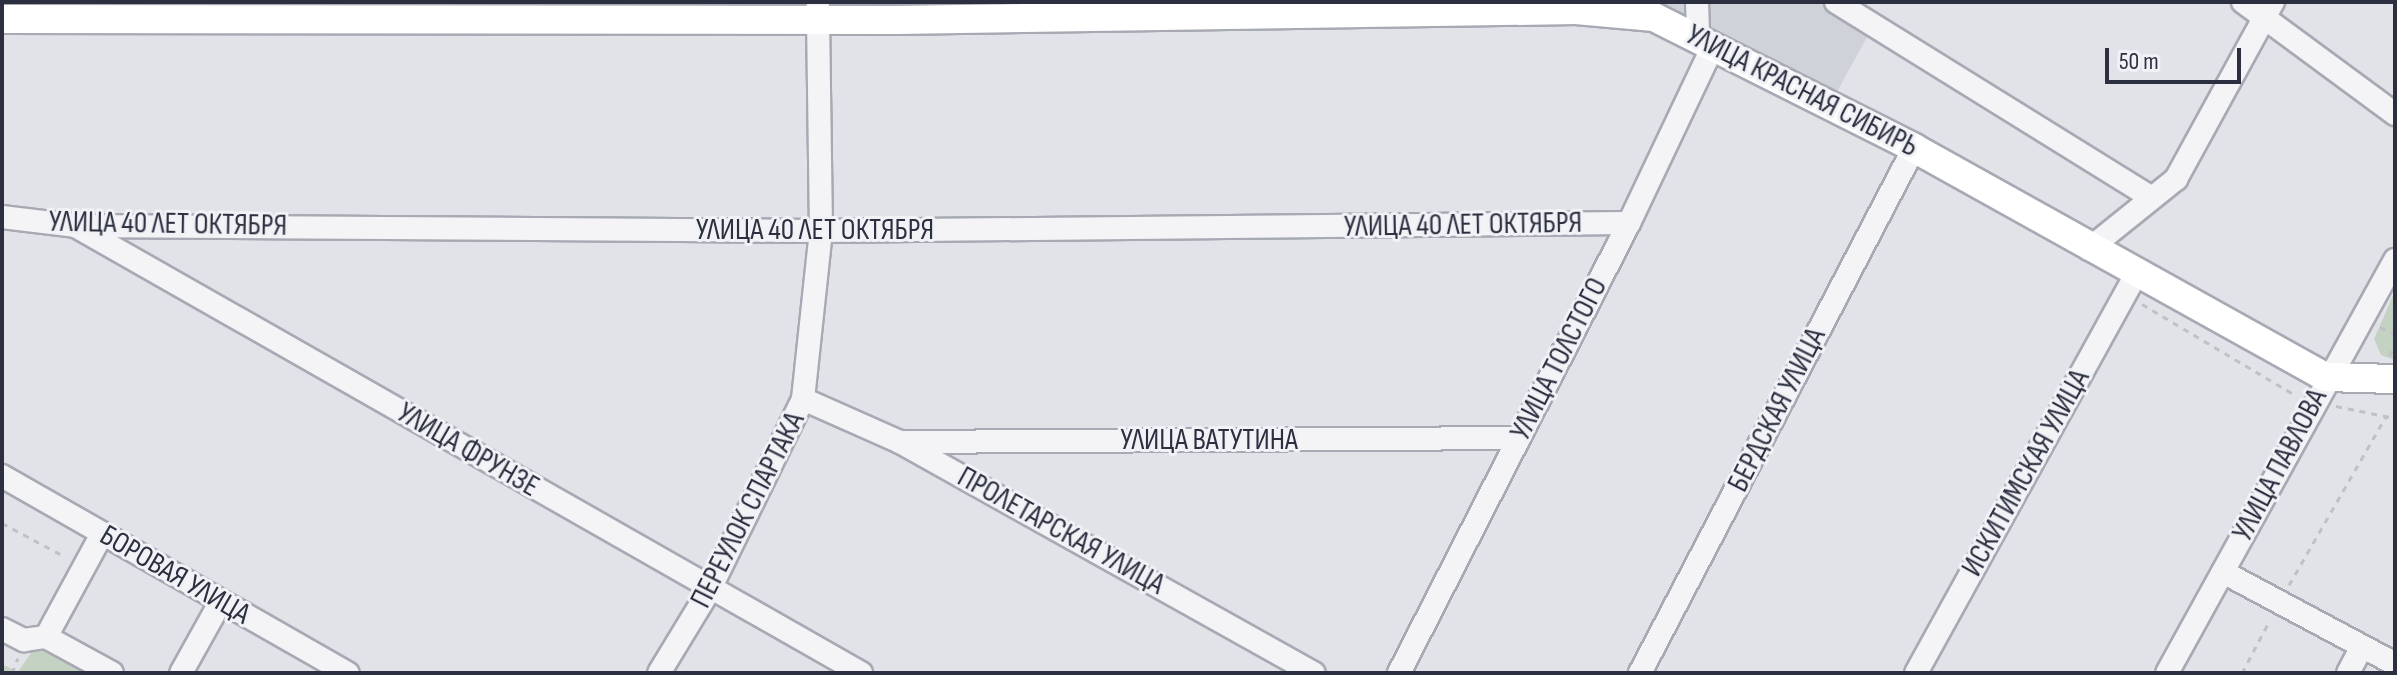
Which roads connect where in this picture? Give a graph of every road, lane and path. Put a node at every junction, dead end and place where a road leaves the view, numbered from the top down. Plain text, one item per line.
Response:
1 (1697, 2) edge
2 (1836, 2) edge
3 (2243, 2) edge
4 (818, 11) edge
5 (2268, 11) edge
6 (2, 19) edge
7 (1706, 40) junction
8 (2395, 114) edge
9 (1914, 148) junction
10 (2150, 197) junction
11 (2, 217) edge
12 (1629, 223) junction
13 (76, 226) junction
14 (821, 231) junction
15 (2089, 249) junction
16 (2395, 260) edge
17 (2134, 286) junction
18 (2326, 377) junction
19 (2395, 379) edge
20 (2293, 393) dead end
21 (803, 399) junction
22 (2333, 405) dead end
23 (2386, 416) junction
24 (2395, 418) edge
25 (1518, 438) junction
26 (900, 442) junction
27 (2, 476) edge
28 (2, 523) edge
29 (102, 534) junction
30 (84, 567) junction
31 (2223, 572) junction
32 (710, 589) junction
33 (221, 601) junction
34 (2280, 602) junction
35 (2, 629) edge
36 (46, 637) junction
37 (2362, 647) junction
38 (2395, 664) edge
39 (112, 673) edge
40 (181, 673) edge
41 (348, 673) edge
42 (659, 673) edge
43 (861, 673) edge
44 (1314, 673) edge
45 (1399, 673) edge
46 (1640, 673) edge
47 (1916, 673) edge
48 (2167, 673) edge
49 (2242, 673) edge
50 (2348, 673) edge

1 - 7 street
2 - 10 street
3 - 5 street
4 - 6 main road, УЛИЦА КРАСНАЯ СИБИРЬ
4 - 7 main road, УЛИЦА КРАСНАЯ СИБИРЬ
4 - 14 street, ПЕРЕУЛОК СПАРТАКА
5 - 8 street
5 - 10 street
7 - 9 main road, УЛИЦА КРАСНАЯ СИБИРЬ
7 - 12 street, УЛИЦА ТОЛСТОГО
9 - 15 main road, УЛИЦА КРАСНАЯ СИБИРЬ
9 - 46 street, БЕРДСКАЯ УЛИЦА
10 - 15 street
11 - 13 street, УЛИЦА 40 ЛЕТ ОКТЯБРЯ
12 - 14 street, УЛИЦА 40 ЛЕТ ОКТЯБРЯ
12 - 25 street, УЛИЦА ТОЛСТОГО
13 - 14 street, УЛИЦА 40 ЛЕТ ОКТЯБРЯ
13 - 32 street, УЛИЦА ФРУНЗЕ
14 - 21 street, ПЕРЕУЛОК СПАРТАКА
15 - 17 main road, УЛИЦА КРАСНАЯ СИБИРЬ
16 - 18 street, УЛИЦА ПАВЛОВА
17 - 18 main road, УЛИЦА КРАСНАЯ СИБИРЬ
17 - 20 path
17 - 47 street, ИСКИТИМСКАЯ УЛИЦА
18 - 19 main road, УЛИЦА КРАСНАЯ СИБИРЬ
18 - 31 street, УЛИЦА ПАВЛОВА
21 - 26 street, ПРОЛЕТАРСКАЯ УЛИЦА
21 - 32 street, ПЕРЕУЛОК СПАРТАКА
22 - 23 path
23 - 24 path
23 - 34 path
25 - 26 street, УЛИЦА ВАТУТИНА
25 - 45 street, УЛИЦА ТОЛСТОГО
26 - 44 street, ПРОЛЕТАРСКАЯ УЛИЦА
27 - 29 street, БОРОВАЯ УЛИЦА
28 - 30 path
29 - 30 street
29 - 33 street, БОРОВАЯ УЛИЦА
30 - 36 street
31 - 34 street
31 - 48 street, УЛИЦА ПАВЛОВА
32 - 42 street, ПЕРЕУЛОК СПАРТАКА
32 - 43 street, УЛИЦА ФРУНЗЕ
33 - 40 street
33 - 41 street, БОРОВАЯ УЛИЦА
34 - 37 street
34 - 49 path
35 - 36 street
36 - 39 street
37 - 38 street
37 - 50 street

